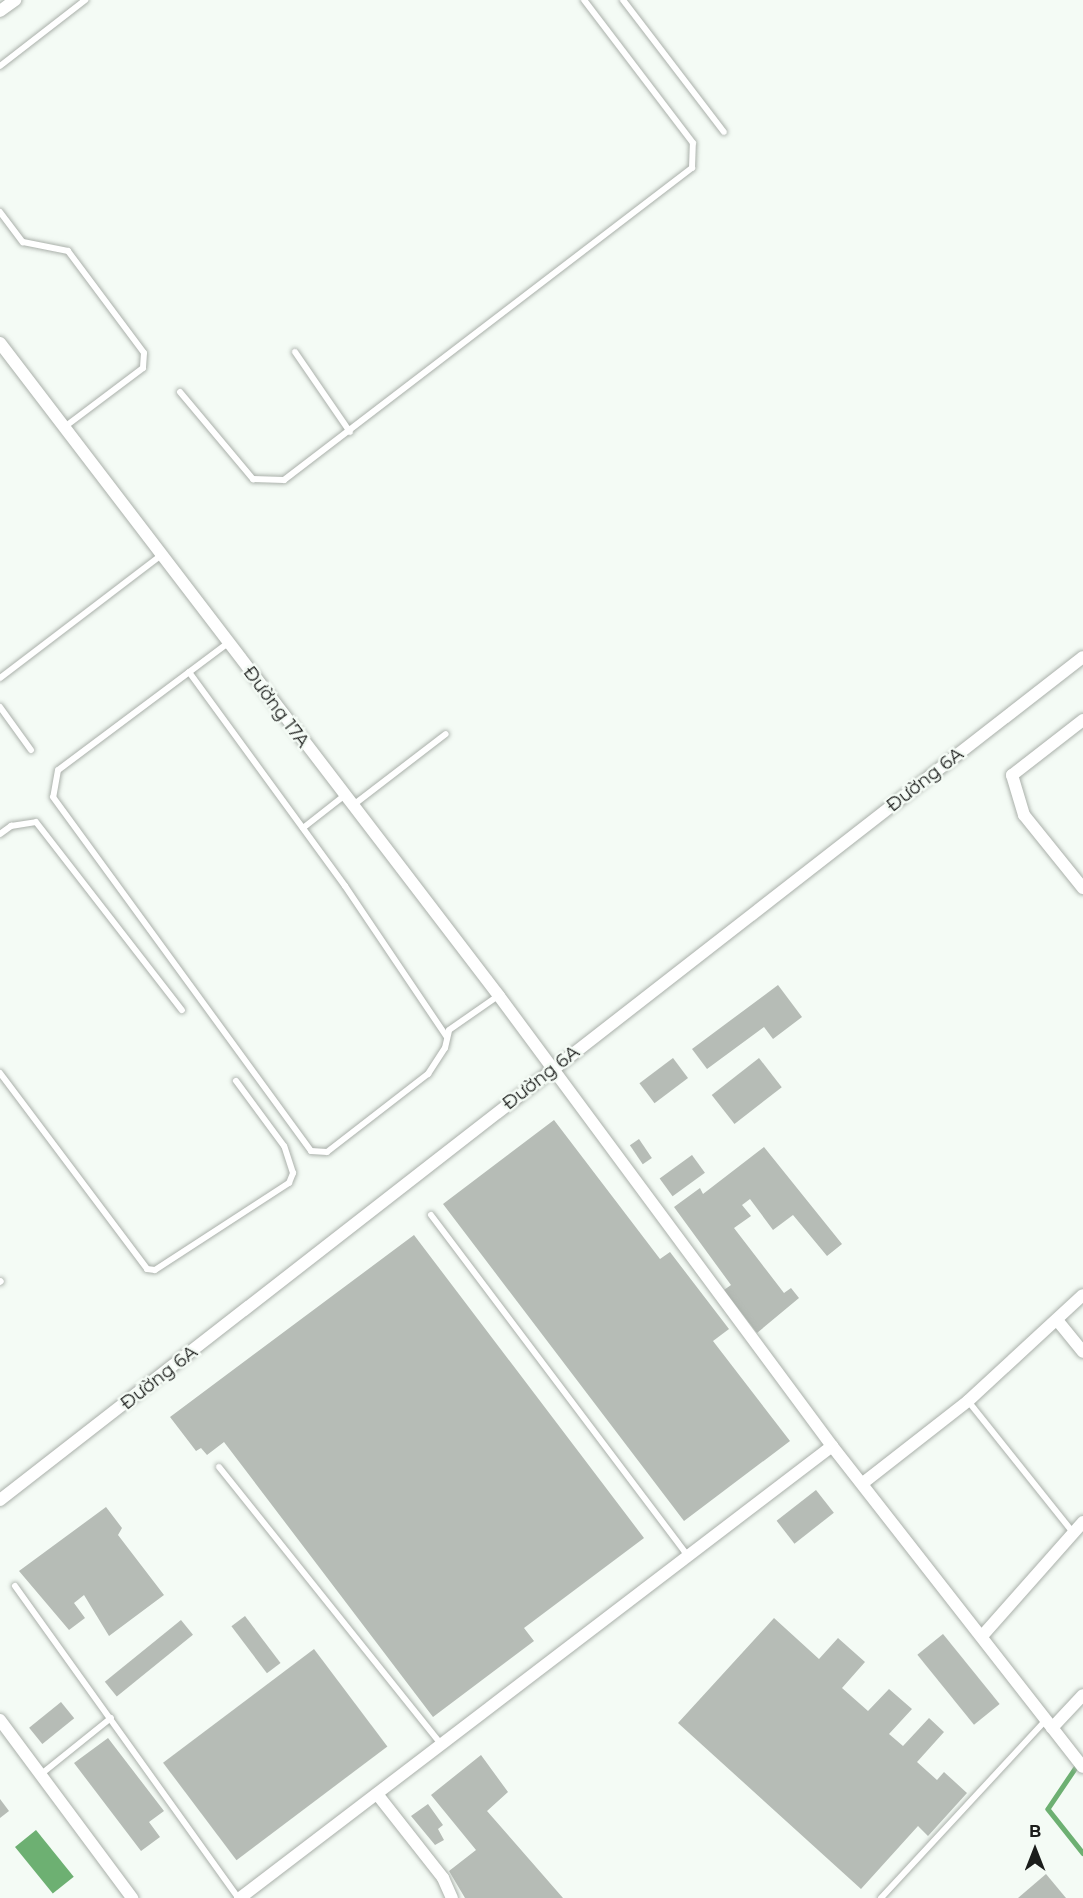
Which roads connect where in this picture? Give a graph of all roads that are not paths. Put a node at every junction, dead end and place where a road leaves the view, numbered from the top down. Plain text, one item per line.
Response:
1 (15, 0) edge
2 (85, 0) edge
3 (584, 0) edge
4 (623, 0) edge
5 (0, 11) edge
6 (0, 66) edge
7 (724, 132) dead end
8 (0, 212) edge
9 (0, 344) edge
10 (295, 352) dead end
11 (180, 392) dead end
12 (63, 428) junction
13 (350, 432) junction
14 (160, 556) junction
15 (228, 644) junction
16 (1083, 657) edge
17 (189, 672) junction
18 (0, 678) edge
19 (0, 707) edge
20 (1083, 720) edge
21 (446, 734) dead end
22 (31, 750) dead end
23 (348, 801) junction
24 (303, 828) junction
25 (0, 834) edge
26 (1081, 883) edge
27 (499, 996) junction
28 (182, 1010) dead end
29 (447, 1037) junction
30 (552, 1070) junction
31 (0, 1073) edge
32 (236, 1082) dead end
33 (431, 1215) dead end
34 (1083, 1295) edge
35 (1057, 1320) junction
36 (1083, 1352) edge
37 (968, 1401) junction
38 (832, 1446) junction
39 (219, 1467) dead end
40 (863, 1483) junction
41 (0, 1500) edge
42 (1083, 1522) edge
43 (1074, 1534) junction
44 (686, 1553) junction
45 (15, 1586) dead end
46 (983, 1635) junction
47 (1083, 1695) edge
48 (111, 1718) junction
49 (0, 1720) edge
50 (1052, 1727) junction
51 (442, 1744) junction
52 (1083, 1767) edge
53 (40, 1775) junction
54 (377, 1794) junction
55 (132, 1898) edge
56 (239, 1898) edge
57 (452, 1898) edge
58 (880, 1898) edge

1 - 5 street
2 - 6 lane
3 - 13 lane
4 - 7 lane
8 - 12 lane
9 - 12 street, Đường 17A
10 - 13 lane
11 - 13 lane
12 - 14 street, Đường 17A
14 - 15 street, Đường 17A
14 - 18 lane
15 - 17 lane
15 - 23 street, Đường 17A
16 - 30 street, Đường 6A
17 - 24 lane
17 - 29 lane
19 - 22 lane
20 - 26 street
21 - 23 lane
23 - 24 lane
23 - 27 street, Đường 17A
24 - 29 lane
25 - 28 lane
27 - 29 lane
27 - 30 street, Đường 17A
30 - 38 street, Đường 17A
30 - 41 street, Đường 6A
31 - 32 lane
33 - 44 lane
34 - 35 street
35 - 36 street
35 - 37 street
37 - 40 street
37 - 43 lane
38 - 40 street, Đường 17A
38 - 44 street
39 - 51 lane
40 - 46 street, Đường 17A
42 - 43 street
43 - 46 street
44 - 51 street
45 - 48 lane
46 - 50 street, Đường 17A
47 - 50 street
48 - 53 lane
48 - 56 lane
49 - 53 street
50 - 52 street
50 - 58 lane
51 - 54 street
53 - 55 street
54 - 56 street
54 - 57 street

